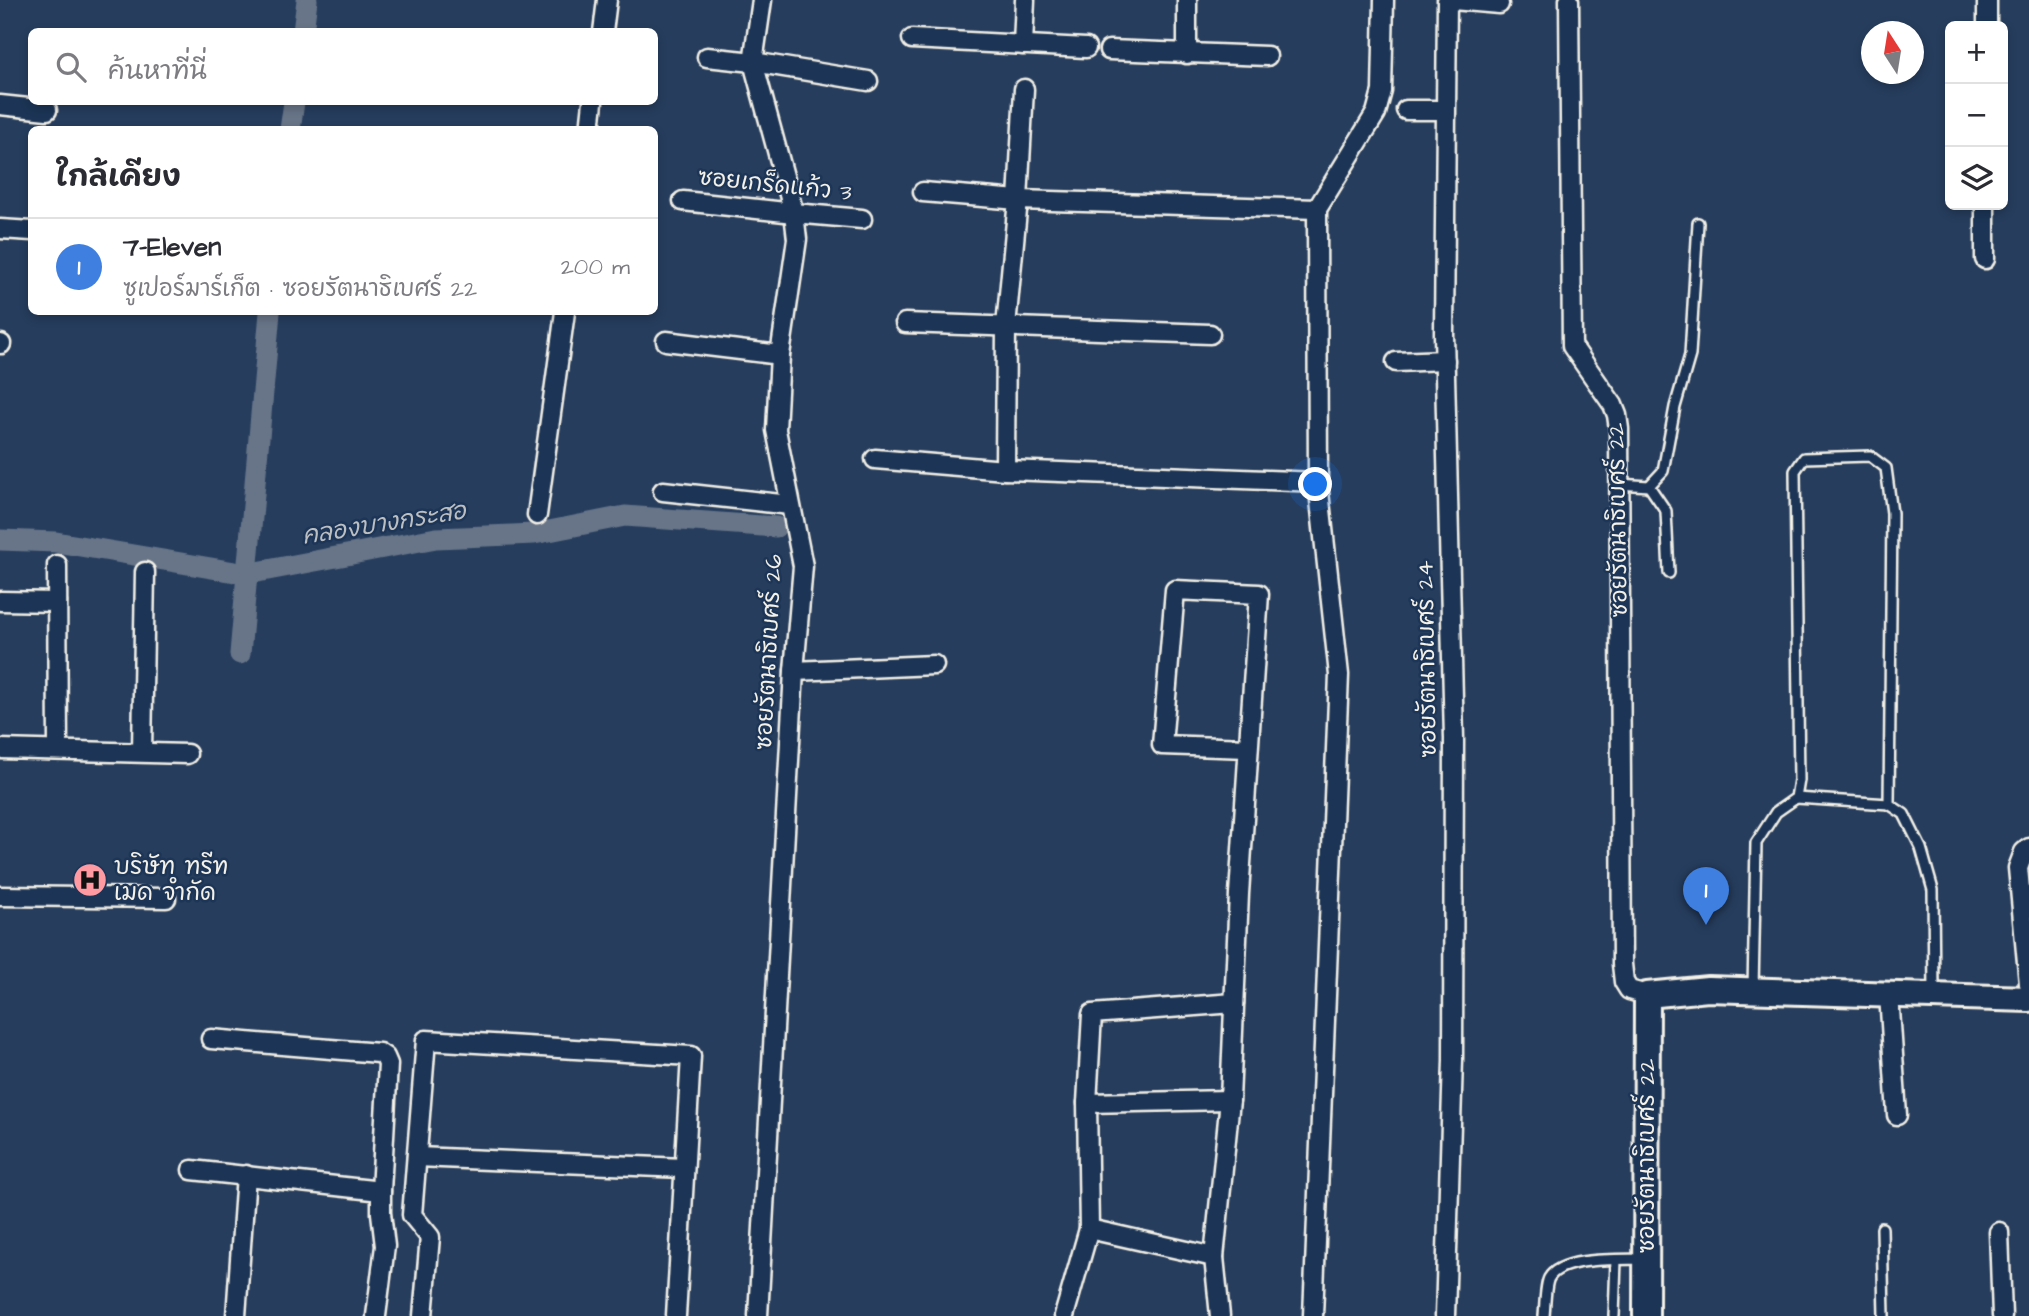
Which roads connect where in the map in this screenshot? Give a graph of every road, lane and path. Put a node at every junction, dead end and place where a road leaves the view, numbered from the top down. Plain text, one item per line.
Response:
1 (607, 0) edge
2 (762, 0) edge
3 (1025, 0) edge
4 (1187, 0) edge
5 (1384, 0) edge
6 (1447, 0) edge
7 (1452, 0) edge
8 (1569, 0) edge
9 (1987, 0) edge
10 (1499, 4) dead end
11 (1987, 21) edge
12 (604, 28) edge
13 (912, 39) dead end
14 (1023, 45) junction
15 (1086, 48) dead end
16 (1109, 50) dead end
17 (1187, 54) junction
18 (1267, 56) dead end
19 (707, 57) dead end
20 (753, 62) junction
21 (868, 81) dead end
22 (1024, 89) dead end
23 (0, 104) edge
24 (593, 105) edge
25 (47, 110) dead end
26 (1406, 110) dead end
27 (1445, 110) junction
28 (590, 126) edge
29 (923, 191) dead end
30 (1018, 200) junction
31 (683, 201) dead end
32 (1317, 209) junction
33 (1985, 210) edge
34 (794, 214) junction
35 (862, 219) dead end
36 (1698, 223) dead end
37 (0, 229) edge
38 (28, 231) edge
39 (1985, 259) dead end
40 (565, 315) edge
41 (905, 323) dead end
42 (1006, 326) junction
43 (1210, 334) dead end
44 (666, 341) dead end
45 (780, 355) junction
46 (1445, 360) junction
47 (1396, 362) dead end
48 (875, 459) dead end
49 (1005, 470) junction
50 (1318, 482) junction
51 (1619, 484) junction
52 (1649, 486) junction
53 (663, 491) dead end
54 (790, 505) junction
55 (537, 515) dead end
56 (57, 565) dead end
57 (145, 572) dead end
58 (1669, 573) dead end
59 (0, 601) edge
60 (57, 602) junction
61 (934, 665) dead end
62 (794, 671) junction
63 (1248, 748) junction
64 (0, 749) edge
65 (58, 750) junction
66 (142, 752) junction
67 (187, 754) dead end
68 (1796, 797) junction
69 (1889, 804) junction
70 (2029, 848) edge
71 (0, 895) edge
72 (166, 898) dead end
73 (2029, 984) edge
74 (1753, 990) junction
75 (1647, 995) junction
76 (1889, 995) junction
77 (1934, 996) junction
78 (2029, 999) edge
79 (1234, 1003) junction
80 (211, 1039) dead end
81 (1230, 1100) junction
82 (1087, 1103) junction
83 (1897, 1115) dead end
84 (417, 1157) junction
85 (684, 1168) junction
86 (192, 1170) dead end
87 (246, 1175) junction
88 (381, 1191) junction
89 (1882, 1228) dead end
90 (1089, 1229) junction
91 (1998, 1232) dead end
92 (1214, 1257) junction
93 (1646, 1258) junction
94 (1616, 1260) junction
95 (236, 1316) edge
96 (376, 1316) edge
97 (423, 1316) edge
98 (676, 1316) edge
99 (758, 1316) edge
100 (1064, 1316) edge
101 (1220, 1316) edge
102 (1313, 1316) edge
103 (1445, 1316) edge
104 (1544, 1316) edge
105 (1614, 1316) edge
106 (1646, 1316) edge
107 (1884, 1316) edge
108 (2002, 1316) edge

1 - 12 street
2 - 20 street, ซอยรัตนาธิเบศร์ 26
3 - 14 street
4 - 17 street
5 - 32 street
6 - 27 street, ซอยรัตนาธิเบศร์ 24
7 - 10 street
8 - 51 street, ซอยรัตนาธิเบศร์ 22
9 - 11 street
13 - 14 street
14 - 15 street
16 - 17 street
17 - 18 street
19 - 20 street
20 - 21 street
20 - 34 street, ซอยรัตนาธิเบศร์ 26
22 - 30 street
23 - 25 street
24 - 28 street
26 - 27 street
27 - 46 street, ซอยรัตนาธิเบศร์ 24
29 - 30 street
30 - 32 street
30 - 42 street
31 - 34 street, ซอยเกร็ดแก้ว 3
32 - 50 street
33 - 39 street
34 - 35 street, ซอยเกร็ดแก้ว 3
34 - 45 street, ซอยรัตนาธิเบศร์ 26
36 - 52 lane
37 - 38 street
40 - 55 street
41 - 42 street
42 - 43 street
42 - 49 street
44 - 45 street
45 - 54 street, ซอยรัตนาธิเบศร์ 26
46 - 47 street
46 - 103 street, ซอยรัตนาธิเบศร์ 24
48 - 49 street
49 - 50 street
50 - 102 street
51 - 52 lane
51 - 75 street, ซอยรัตนาธิเบศร์ 22
52 - 58 lane
53 - 54 street
54 - 62 street, ซอยรัตนาธิเบศร์ 26
56 - 60 street
57 - 66 street
59 - 60 street
60 - 65 street
61 - 62 street
62 - 99 street, ซอยรัตนาธิเบศร์ 26
63 - 63 street
63 - 79 street
64 - 65 street
65 - 66 street
66 - 67 street
68 - 69 lane
68 - 69 lane
68 - 74 lane
69 - 77 lane
70 - 73 street
71 - 72 street
74 - 75 street
74 - 76 street
75 - 93 street, ซอยรัตนาธิเบศร์ 22
76 - 77 street
76 - 83 street
77 - 78 street
79 - 81 street
79 - 82 street
80 - 88 street
81 - 82 street
81 - 92 street
82 - 90 street
84 - 85 street
84 - 85 street
84 - 97 street
85 - 98 street
86 - 87 street
87 - 88 street
87 - 95 street
88 - 96 street
89 - 107 lane
90 - 92 street
90 - 100 street
91 - 108 street
92 - 101 street
93 - 94 lane
93 - 106 street, ซอยรัตนาธิเบศร์ 22
94 - 104 lane
94 - 105 lane

